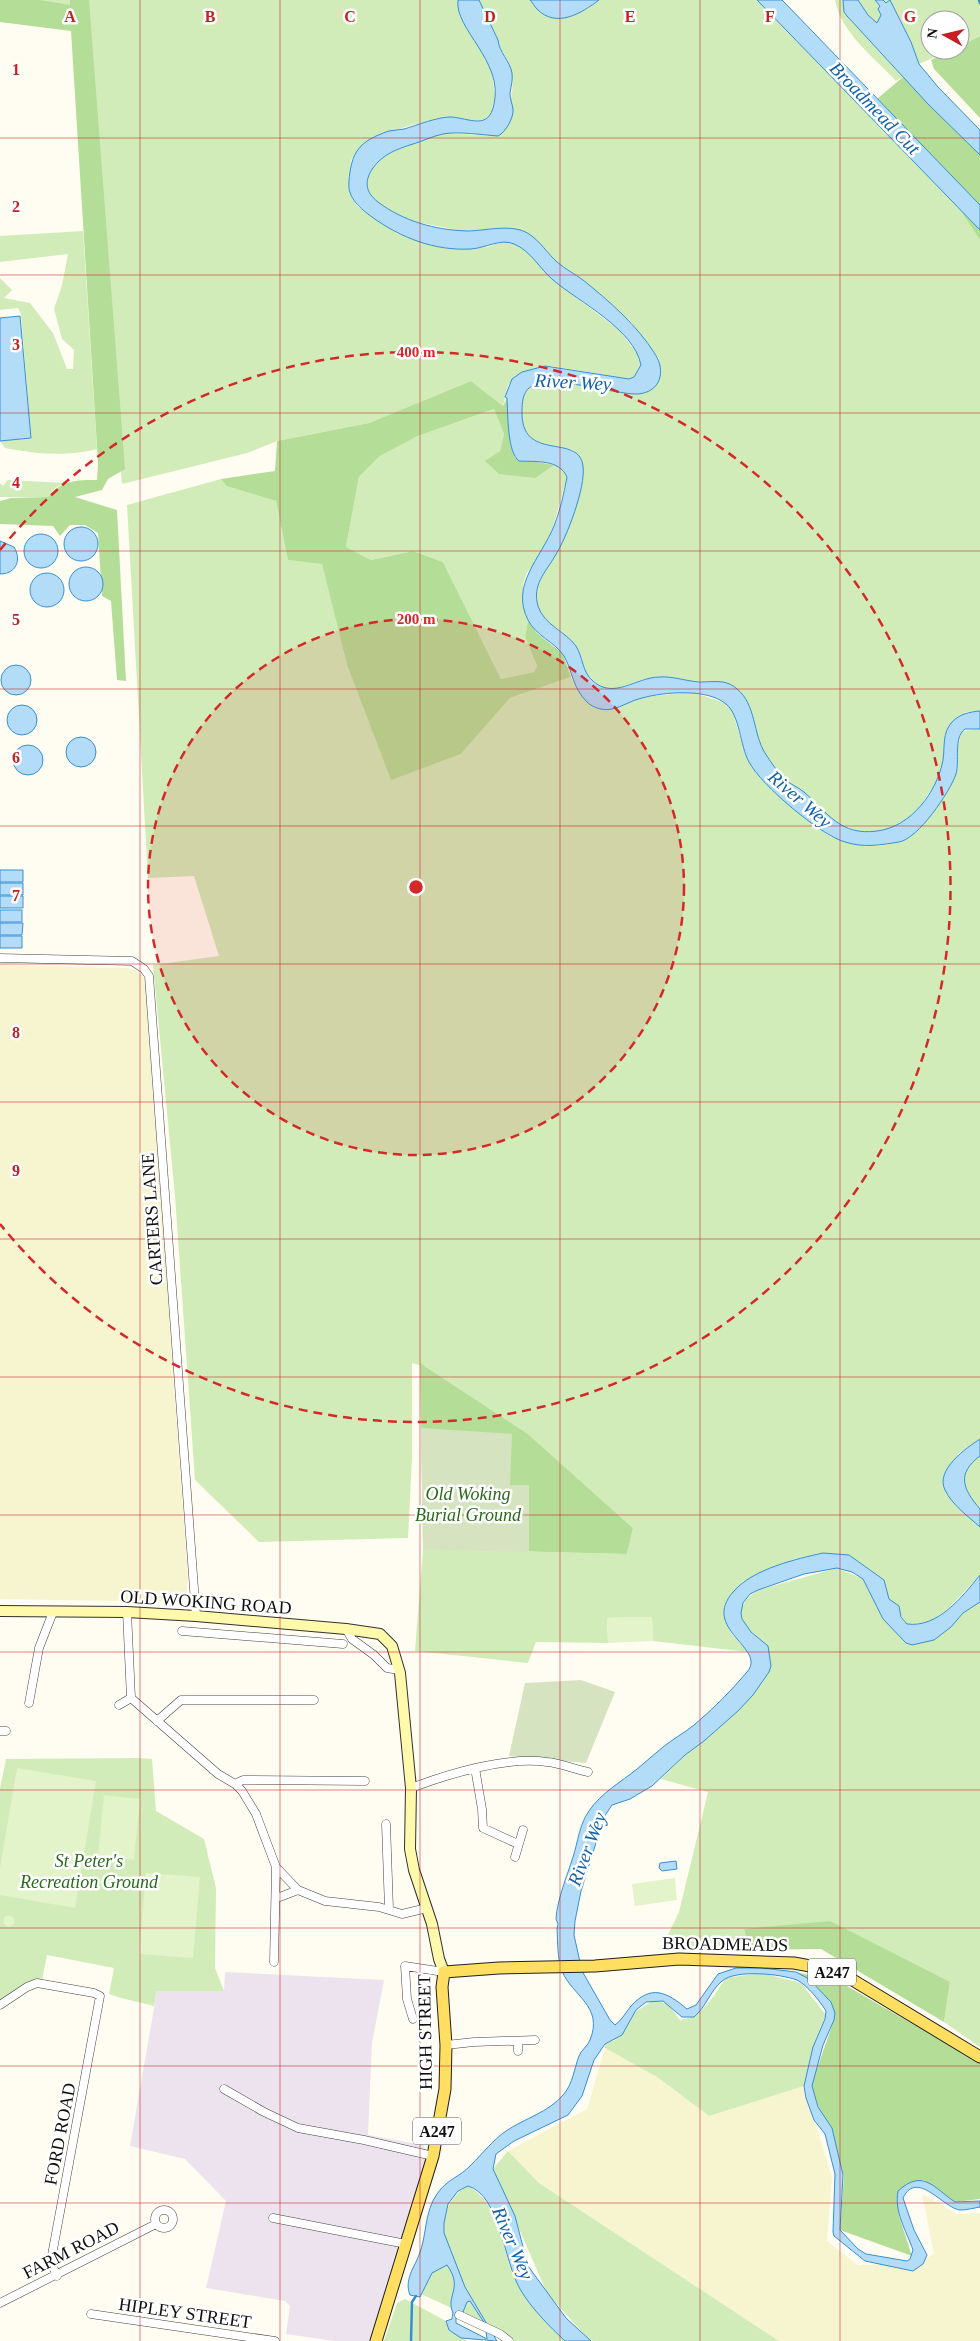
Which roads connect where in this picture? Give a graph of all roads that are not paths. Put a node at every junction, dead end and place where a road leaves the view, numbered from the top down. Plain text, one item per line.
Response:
1 (0, 958) edge
2 (0, 1611) edge
3 (54, 1612) junction
4 (127, 1612) junction
5 (196, 1616) junction
6 (265, 1621) junction
7 (346, 1629) junction
8 (182, 1632) dead end
9 (264, 1638) junction
10 (343, 1644) dead end
11 (397, 1658) joint
12 (399, 1670) junction
13 (131, 1698) junction
14 (314, 1700) dead end
15 (29, 1703) dead end
16 (119, 1705) dead end
17 (157, 1722) junction
18 (475, 1768) junction
19 (588, 1772) dead end
20 (365, 1781) dead end
21 (235, 1784) junction
22 (411, 1788) junction
23 (386, 1824) dead end
24 (523, 1830) dead end
25 (518, 1844) junction
26 (515, 1857) dead end
27 (276, 1867) junction
28 (298, 1890) junction
29 (276, 1898) junction
30 (427, 1908) junction
31 (391, 1910) junction
32 (274, 1962) dead end
33 (444, 1972) junction
34 (0, 2005) edge
35 (413, 2018) dead end
36 (535, 2040) dead end
37 (518, 2041) junction
38 (446, 2045) junction
39 (518, 2051) dead end
40 (980, 2057) edge
41 (224, 2089) dead end
42 (433, 2156) junction
43 (273, 2218) dead end
44 (156, 2224) dead end
45 (406, 2244) junction
46 (57, 2276) junction
47 (0, 2303) edge
48 (90, 2314) dead end
49 (459, 2315) dead end
50 (275, 2341) edge
51 (376, 2341) edge
52 (509, 2341) edge

1 - 5 street, CARTERS LANE
2 - 3 main road, OLD WOKING ROAD
3 - 4 main road, OLD WOKING ROAD
3 - 15 street
4 - 5 main road, OLD WOKING ROAD
4 - 13 street
5 - 6 main road, OLD WOKING ROAD
6 - 7 main road, OLD WOKING ROAD
6 - 9 street
7 - 11 main road, OLD WOKING ROAD
7 - 12 street
8 - 9 street
9 - 10 street
11 - 12 main road, HIGH STREET
12 - 22 main road, HIGH STREET
13 - 16 street
13 - 17 street
14 - 17 street
17 - 21 street
18 - 19 street
18 - 22 street
18 - 25 street
20 - 21 street
21 - 27 street
22 - 30 main road, HIGH STREET
23 - 31 street
24 - 25 street
25 - 26 street
27 - 28 street
27 - 29 street
28 - 29 street
28 - 31 street
29 - 32 street
30 - 31 street
30 - 33 main road, HIGH STREET
33 - 35 street
33 - 38 main road, HIGH STREET / A247
33 - 40 main road, BROADMEADS / A247
34 - 46 street, FORD ROAD
36 - 37 street
37 - 38 street
37 - 39 street
38 - 42 main road, HIGH STREET / A247
41 - 42 street
42 - 45 main road, HIGH STREET / A247
43 - 45 street
44 - 46 street, FARM ROAD
45 - 51 main road, HIGH STREET / A247
46 - 47 street, FARM ROAD
48 - 50 street, HIPLEY STREET
49 - 52 street

